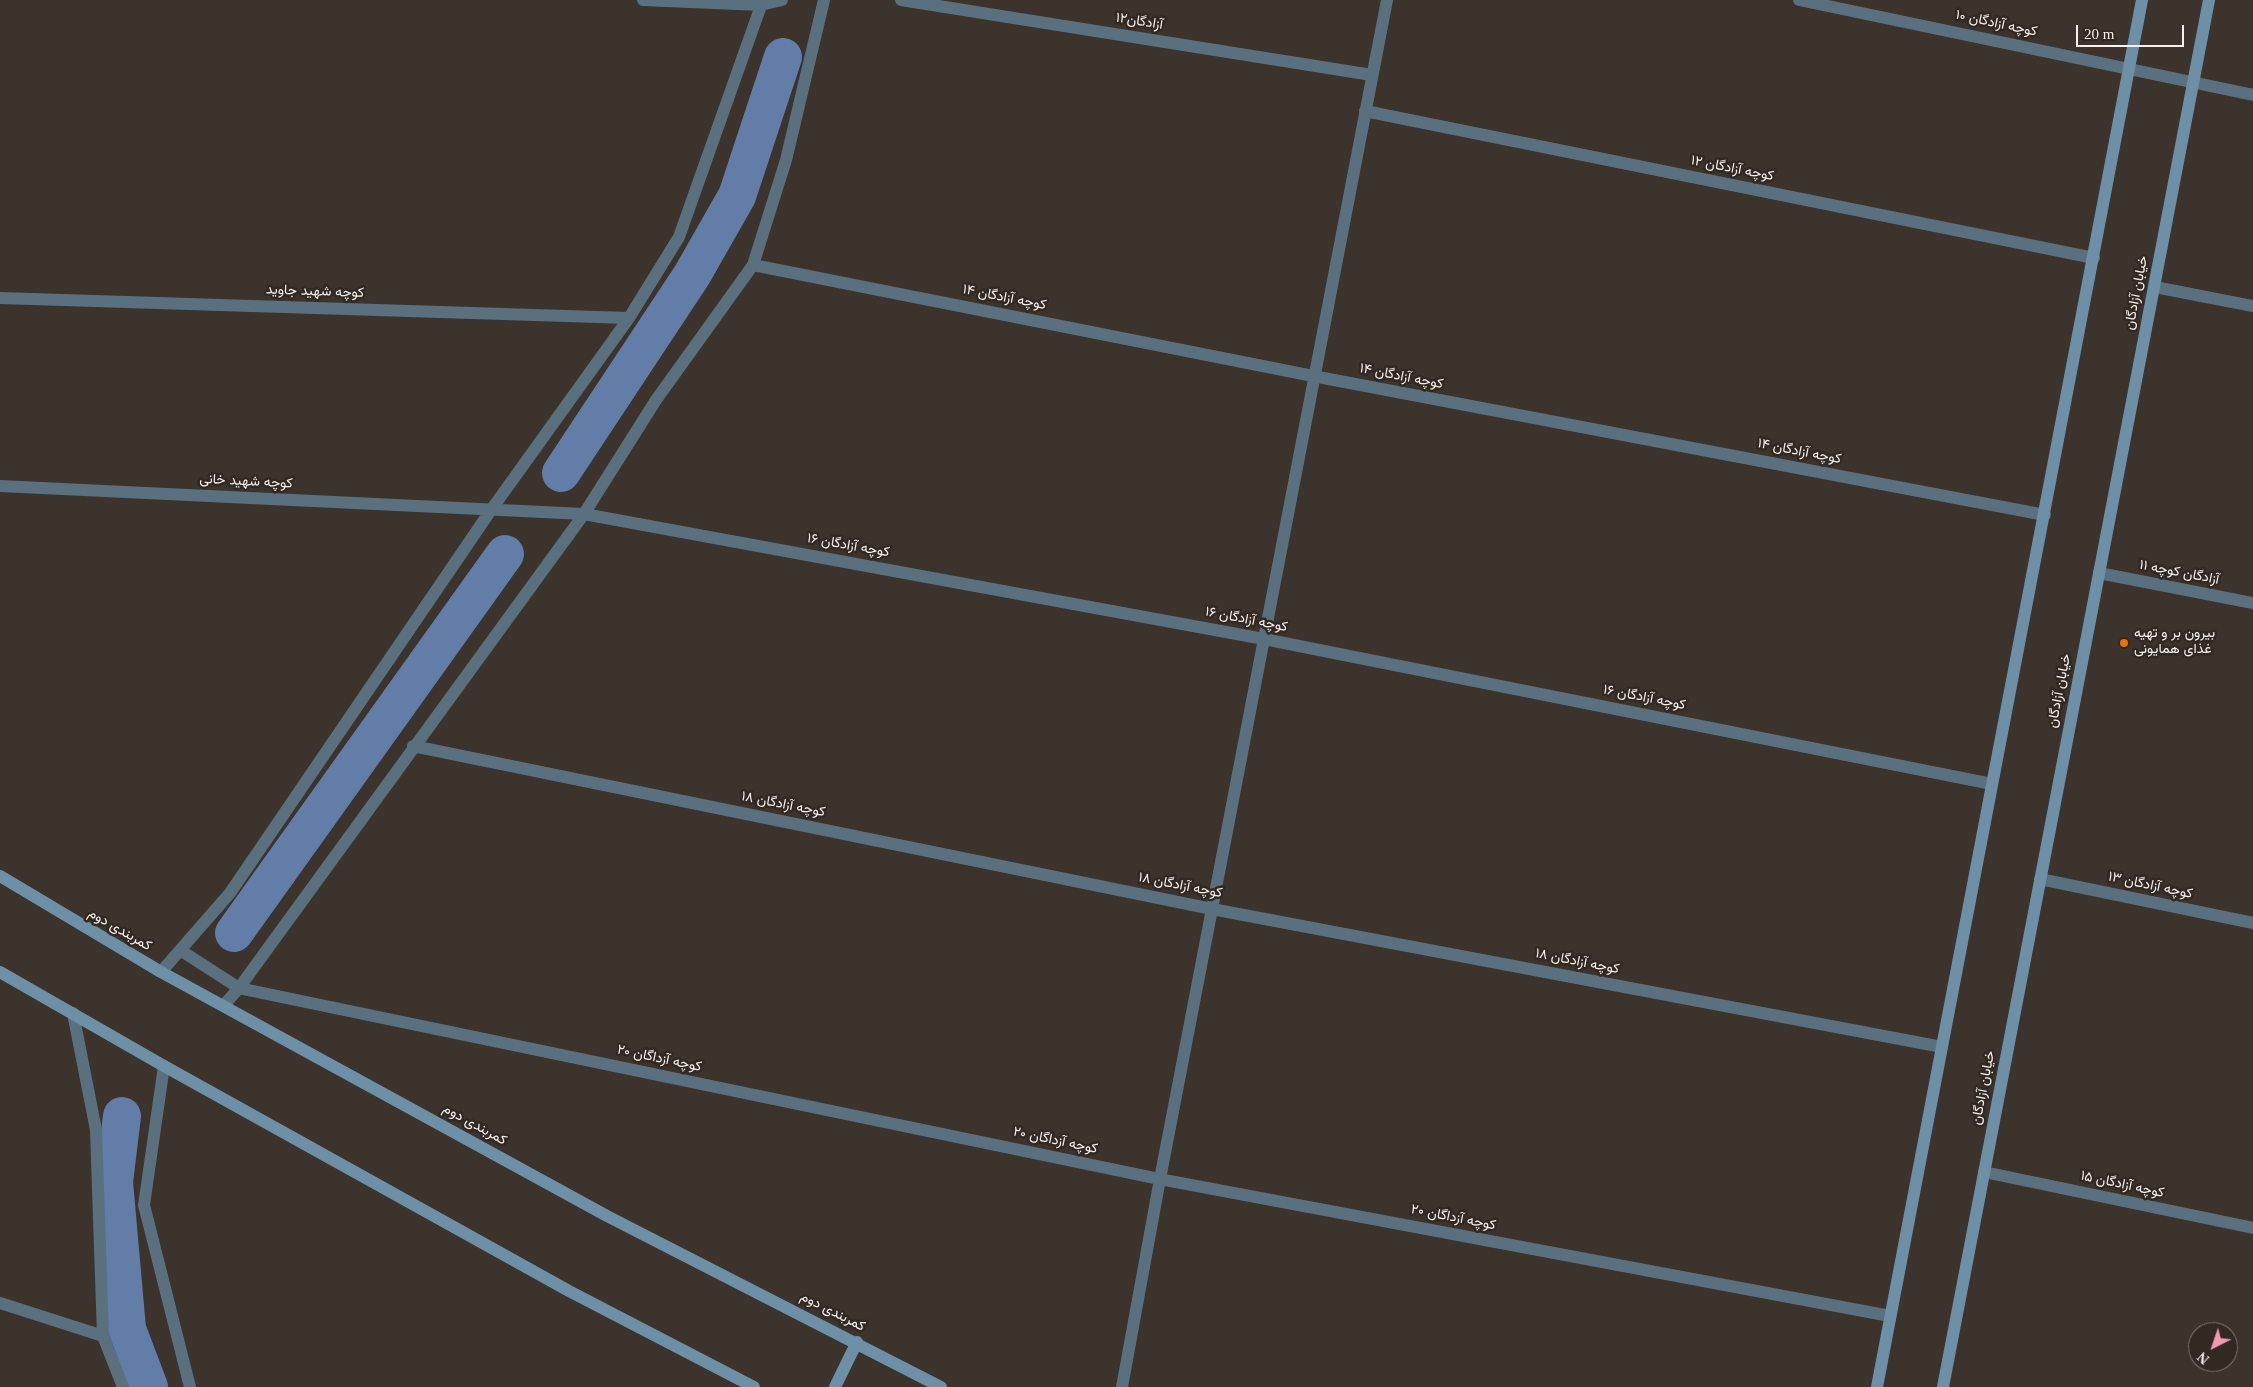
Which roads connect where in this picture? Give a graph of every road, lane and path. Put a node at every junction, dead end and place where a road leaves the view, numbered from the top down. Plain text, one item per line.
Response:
1 (643, 0) edge
2 (782, 0) edge
3 (824, 0) edge
4 (901, 0) edge
5 (1386, 0) edge
6 (1799, 0) edge
7 (2142, 0) edge
8 (2208, 0) edge
9 (762, 3) edge
10 (2128, 67) junction
11 (1372, 75) junction
12 (2192, 84) junction
13 (2253, 95) edge
14 (1365, 111) junction
15 (2094, 258) junction
16 (753, 265) junction
17 (2155, 287) junction
18 (0, 298) edge
19 (2253, 306) edge
20 (629, 318) junction
21 (1313, 376) junction
22 (0, 486) edge
23 (491, 510) junction
24 (584, 514) junction
25 (2045, 515) junction
26 (2099, 574) junction
27 (2253, 603) edge
28 (1264, 639) junction
29 (413, 746) junction
30 (1992, 784) junction
31 (0, 876) edge
32 (2040, 879) junction
33 (1212, 909) junction
34 (2253, 923) edge
35 (180, 950) junction
36 (0, 972) edge
37 (161, 972) junction
38 (239, 988) junction
39 (224, 1005) junction
40 (73, 1013) junction
41 (1942, 1047) junction
42 (164, 1066) junction
43 (1984, 1172) junction
44 (1160, 1179) junction
45 (2253, 1228) edge
46 (0, 1303) edge
47 (1890, 1316) junction
48 (103, 1336) junction
49 (857, 1342) junction
50 (123, 1387) edge
51 (190, 1387) edge
52 (754, 1387) edge
53 (836, 1387) edge
54 (941, 1387) edge
55 (1122, 1387) edge
56 (1877, 1387) edge
57 (1943, 1387) edge

1 - 9 street
2 - 9 street
3 - 16 street
4 - 11 street, ۱۲آزادگان
5 - 11 street
6 - 10 street, کوچه آزادگان ۱۰
7 - 10 main road
8 - 12 main road, خیابان آزادگان
9 - 20 street
10 - 12 street, کوچه آزادگان ۱۰
10 - 15 main road
11 - 14 street
12 - 13 street, کوچه آزادگان ۱۰
12 - 17 main road, خیابان آزادگان
14 - 15 street, کوچه آزادگان ۱۲
14 - 21 street
15 - 25 main road
16 - 21 street, کوچه آزادگان ۱۴
16 - 24 street
17 - 19 street
17 - 26 main road, خیابان آزادگان
18 - 20 street, کوچه شهید جاوید
20 - 23 street
21 - 25 street, کوچه آزادگان ۱۴
21 - 28 street
22 - 23 street, کوچه شهید خانی
23 - 24 street, کوچه آزادگان ۱۶
23 - 35 street
24 - 28 street, کوچه آزادگان ۱۶
24 - 29 street
25 - 30 main road
26 - 27 street, آزادگان کوچه ۱۱
26 - 32 main road, خیابان آزادگان
28 - 30 street, کوچه آزادگان ۱۶
28 - 33 street
29 - 33 street, کوچه آزادگان ۱۸
29 - 38 street
30 - 41 main road
31 - 37 main road, کمربندی دوم
32 - 34 street, کوچه آزادگان ۱۳
32 - 43 main road, خیابان آزادگان
33 - 41 street, کوچه آزادگان ۱۸
33 - 44 street
35 - 37 street
35 - 38 street
36 - 40 main road
37 - 39 main road, کمربندی دوم
38 - 39 street
38 - 44 street, کوچه آزداگان ۲۰
39 - 49 main road, کمربندی دوم
40 - 42 main road
40 - 48 street
41 - 47 main road
42 - 51 street
42 - 52 main road
43 - 45 street, کوچه آزادگان ۱۵
43 - 57 main road, خیابان آزادگان
44 - 47 street, کوچه آزداگان ۲۰
44 - 55 street
46 - 48 street
47 - 56 main road
48 - 50 street
49 - 53 main road
49 - 54 main road, کمربندی دوم

